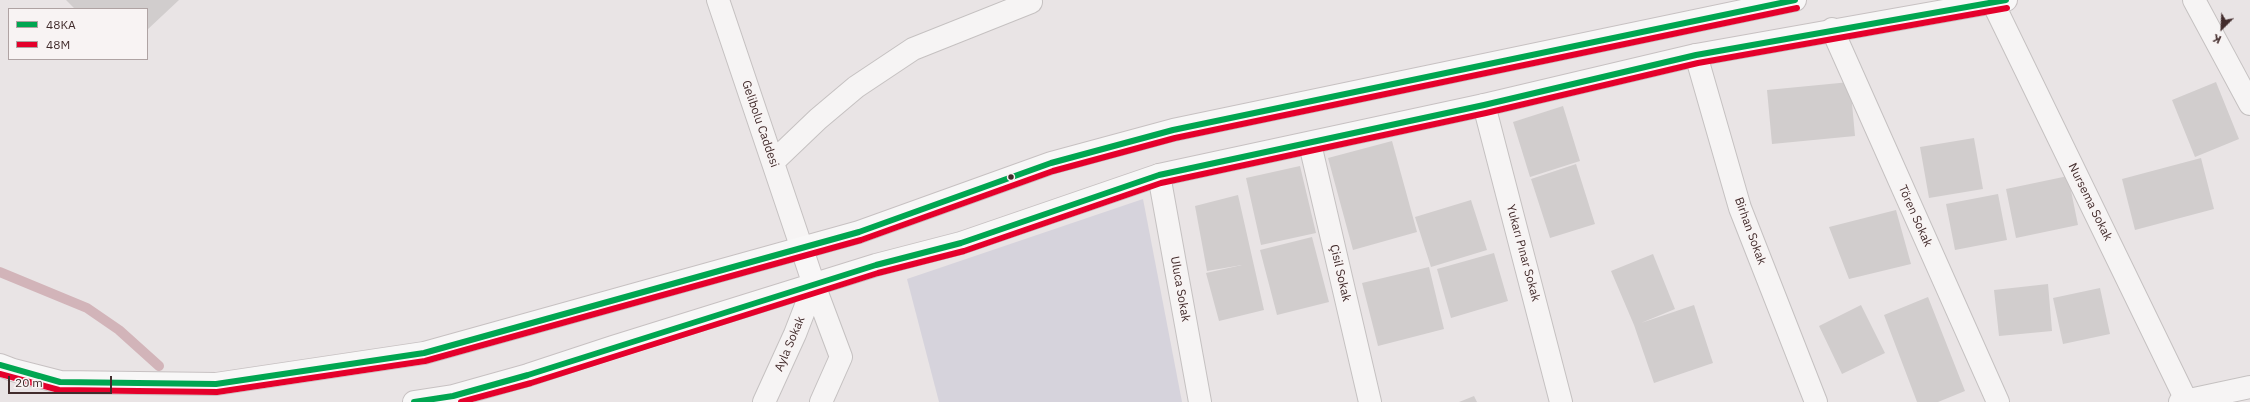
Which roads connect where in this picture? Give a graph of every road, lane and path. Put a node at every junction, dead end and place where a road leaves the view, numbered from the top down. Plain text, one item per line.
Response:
1 (718, 0) edge
2 (1795, 0) edge
3 (2194, 0) edge
4 (2000, 1) edge
5 (1031, 2) dead end
6 (1832, 30) junction
7 (1696, 55) junction
8 (2250, 104) edge
9 (1484, 105) junction
10 (1310, 144) junction
11 (773, 162) junction
12 (1159, 176) junction
13 (802, 249) junction
14 (814, 285) junction
15 (0, 365) edge
16 (2250, 386) edge
17 (414, 402) edge
18 (764, 402) edge
19 (821, 402) edge
20 (1200, 402) edge
21 (1370, 402) edge
22 (1561, 402) edge
23 (1816, 402) edge
24 (1998, 402) edge
25 (2184, 402) edge

1 - 11 street, Gelibolu Caddesi
2 - 13 main road
3 - 8 street
4 - 6 main road
4 - 25 street, Nursema Sokak
5 - 11 street
6 - 7 main road
6 - 24 street, Tören Sokak
7 - 9 main road
7 - 23 street, Birhan Sokak
9 - 10 main road
9 - 22 street, Yukarı Pınar Sokak
10 - 12 main road
10 - 21 street, Çisil Sokak
11 - 13 street, Gelibolu Caddesi
12 - 14 main road
12 - 20 street, Uluca Sokak
13 - 14 main road
13 - 15 main road
14 - 17 main road
14 - 18 street, Ayla Sokak
14 - 19 street
16 - 25 street

